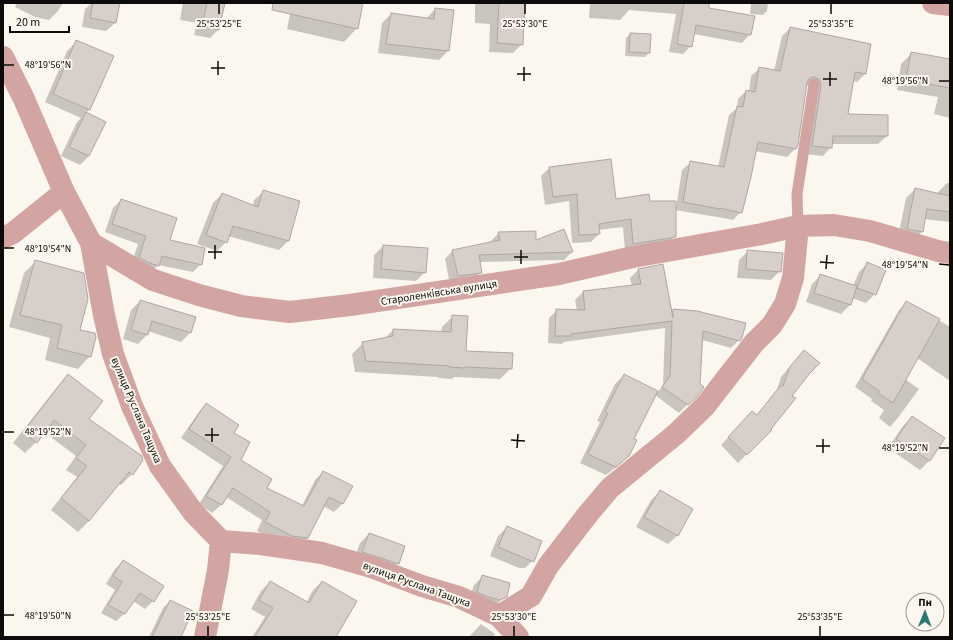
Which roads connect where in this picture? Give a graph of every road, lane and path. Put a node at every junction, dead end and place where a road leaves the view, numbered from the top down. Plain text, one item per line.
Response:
1 (933, 3) edge
2 (950, 5) edge
3 (3, 57) edge
4 (814, 84) dead end
5 (64, 192) junction
6 (798, 226) junction
7 (3, 238) edge
8 (91, 243) junction
9 (950, 253) edge
10 (221, 541) junction
11 (499, 616) junction
12 (205, 637) edge
13 (518, 637) edge

1 - 2 street
3 - 5 street, вулиця Руслана Тащука
4 - 6 lane
5 - 7 street
5 - 8 street, вулиця Руслана Тащука
6 - 8 street, Староленківська вулиця
6 - 9 street, Староленківська вулиця
6 - 11 street
8 - 10 street, вулиця Руслана Тащука
10 - 11 street, вулиця Руслана Тащука
10 - 12 street
11 - 13 street, вулиця Руслана Тащука

